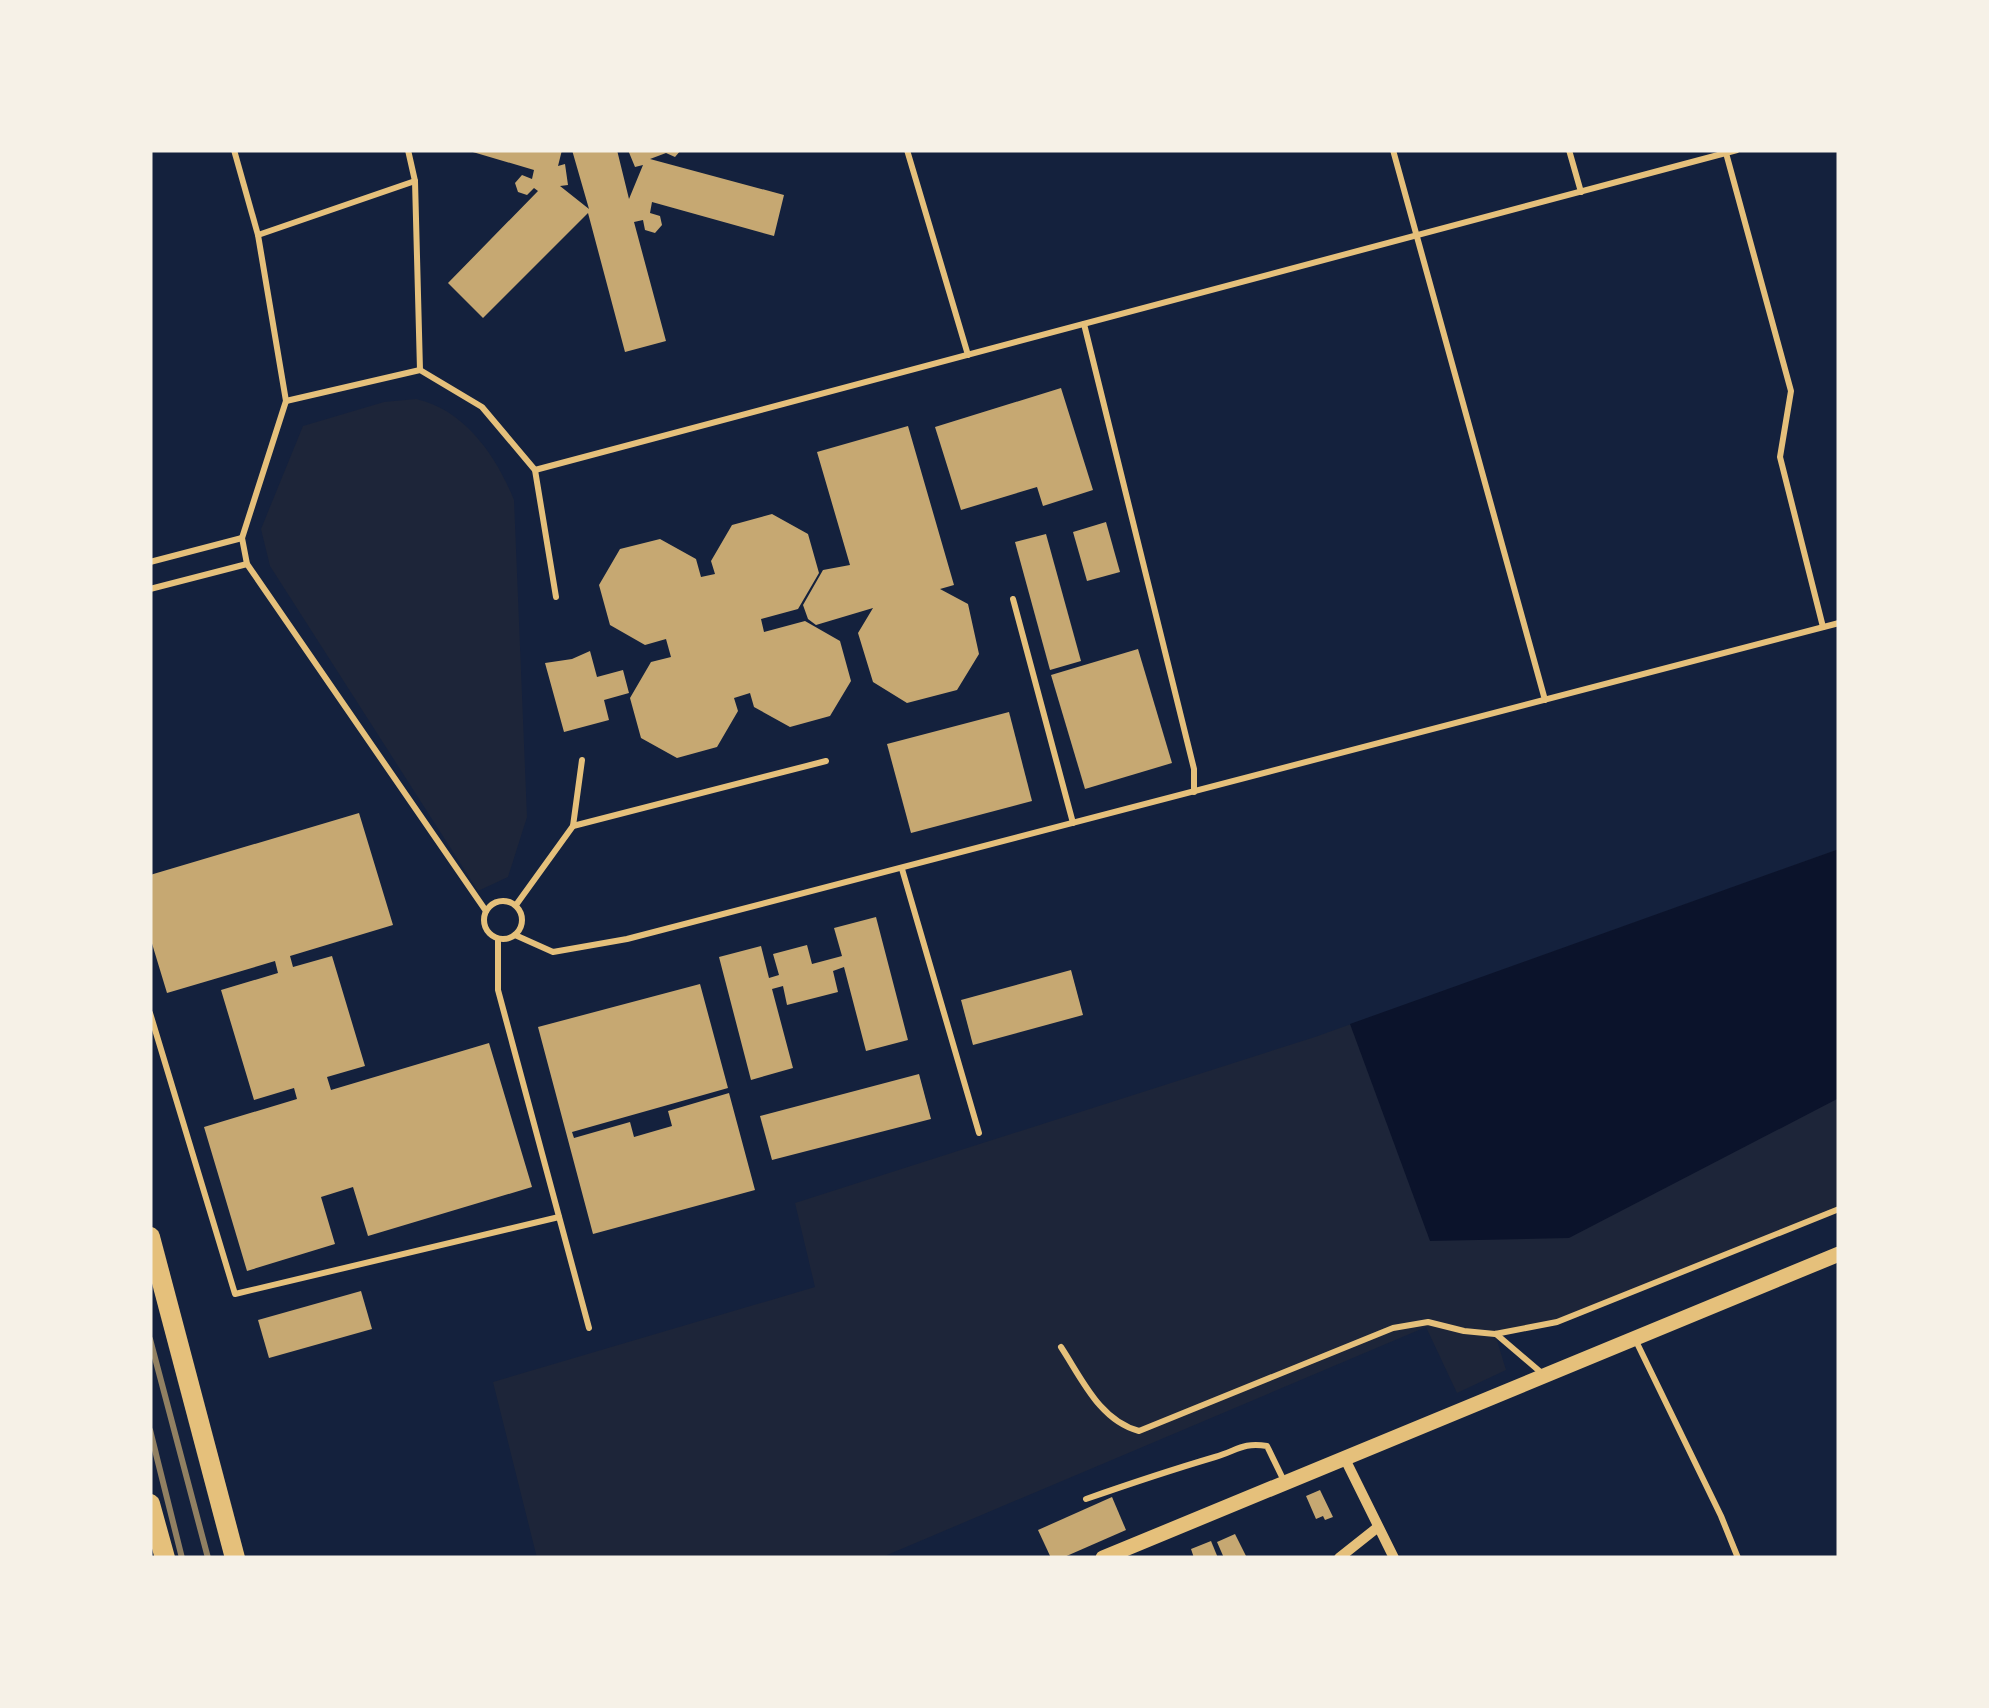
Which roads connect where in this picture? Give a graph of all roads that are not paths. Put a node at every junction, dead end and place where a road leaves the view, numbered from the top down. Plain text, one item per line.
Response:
1 (234, 150) edge
2 (408, 150) edge
3 (907, 150) edge
4 (1393, 150) edge
5 (1569, 150) edge
6 (1737, 150) edge
7 (1726, 153) junction
8 (415, 181) junction
9 (1580, 192) junction
10 (1418, 235) junction
11 (258, 236) junction
12 (1084, 324) junction
13 (968, 355) junction
14 (420, 370) junction
15 (286, 401) junction
16 (535, 470) junction
17 (242, 538) junction
18 (150, 562) edge
19 (246, 564) junction
20 (150, 589) edge
21 (556, 597) dead end
22 (1014, 599) dead end
23 (1839, 623) edge
24 (1823, 627) junction
25 (1545, 700) junction
26 (582, 760) dead end
27 (826, 761) dead end
28 (1194, 792) junction
29 (1073, 823) junction
30 (573, 826) junction
31 (902, 869) junction
32 (516, 905) junction
33 (486, 911) junction
34 (515, 935) junction
35 (498, 939) junction
36 (150, 1013) edge
37 (979, 1134) dead end
38 (1839, 1209) edge
39 (559, 1217) junction
40 (150, 1237) edge
41 (1839, 1254) edge
42 (589, 1328) dead end
43 (1495, 1334) junction
44 (1634, 1338) junction
45 (1061, 1347) dead end
46 (1544, 1375) junction
47 (1344, 1457) junction
48 (1285, 1482) junction
49 (1086, 1498) dead end
50 (150, 1504) edge
51 (1378, 1527) junction
52 (164, 1558) edge
53 (234, 1558) edge
54 (1103, 1558) edge
55 (1339, 1558) edge
56 (1394, 1558) edge
57 (1738, 1558) edge

1 - 11 lane
2 - 8 lane
3 - 13 lane
4 - 10 lane
5 - 9 lane
6 - 7 lane
7 - 9 lane
7 - 24 lane
8 - 11 lane
8 - 14 lane
9 - 10 lane
10 - 12 lane
10 - 25 lane
11 - 15 lane
12 - 13 lane
12 - 28 lane
13 - 16 lane
14 - 15 lane
14 - 16 lane
15 - 17 lane
16 - 21 lane
17 - 18 lane
17 - 19 lane
19 - 20 lane
19 - 33 lane
22 - 29 lane
23 - 24 lane
24 - 25 lane
25 - 28 lane
26 - 30 lane
27 - 30 lane
28 - 29 lane
29 - 31 lane
30 - 32 lane
31 - 34 lane
31 - 37 lane
32 - 33 lane
32 - 34 lane
33 - 35 lane
34 - 35 lane
35 - 39 lane
36 - 39 lane
38 - 43 lane
39 - 42 lane
40 - 53 main road
41 - 44 street
43 - 45 lane
43 - 46 lane
44 - 46 street
44 - 57 lane
46 - 47 street
47 - 48 street
47 - 51 street
48 - 49 lane
48 - 54 street
50 - 52 main road
51 - 55 street
51 - 56 street

